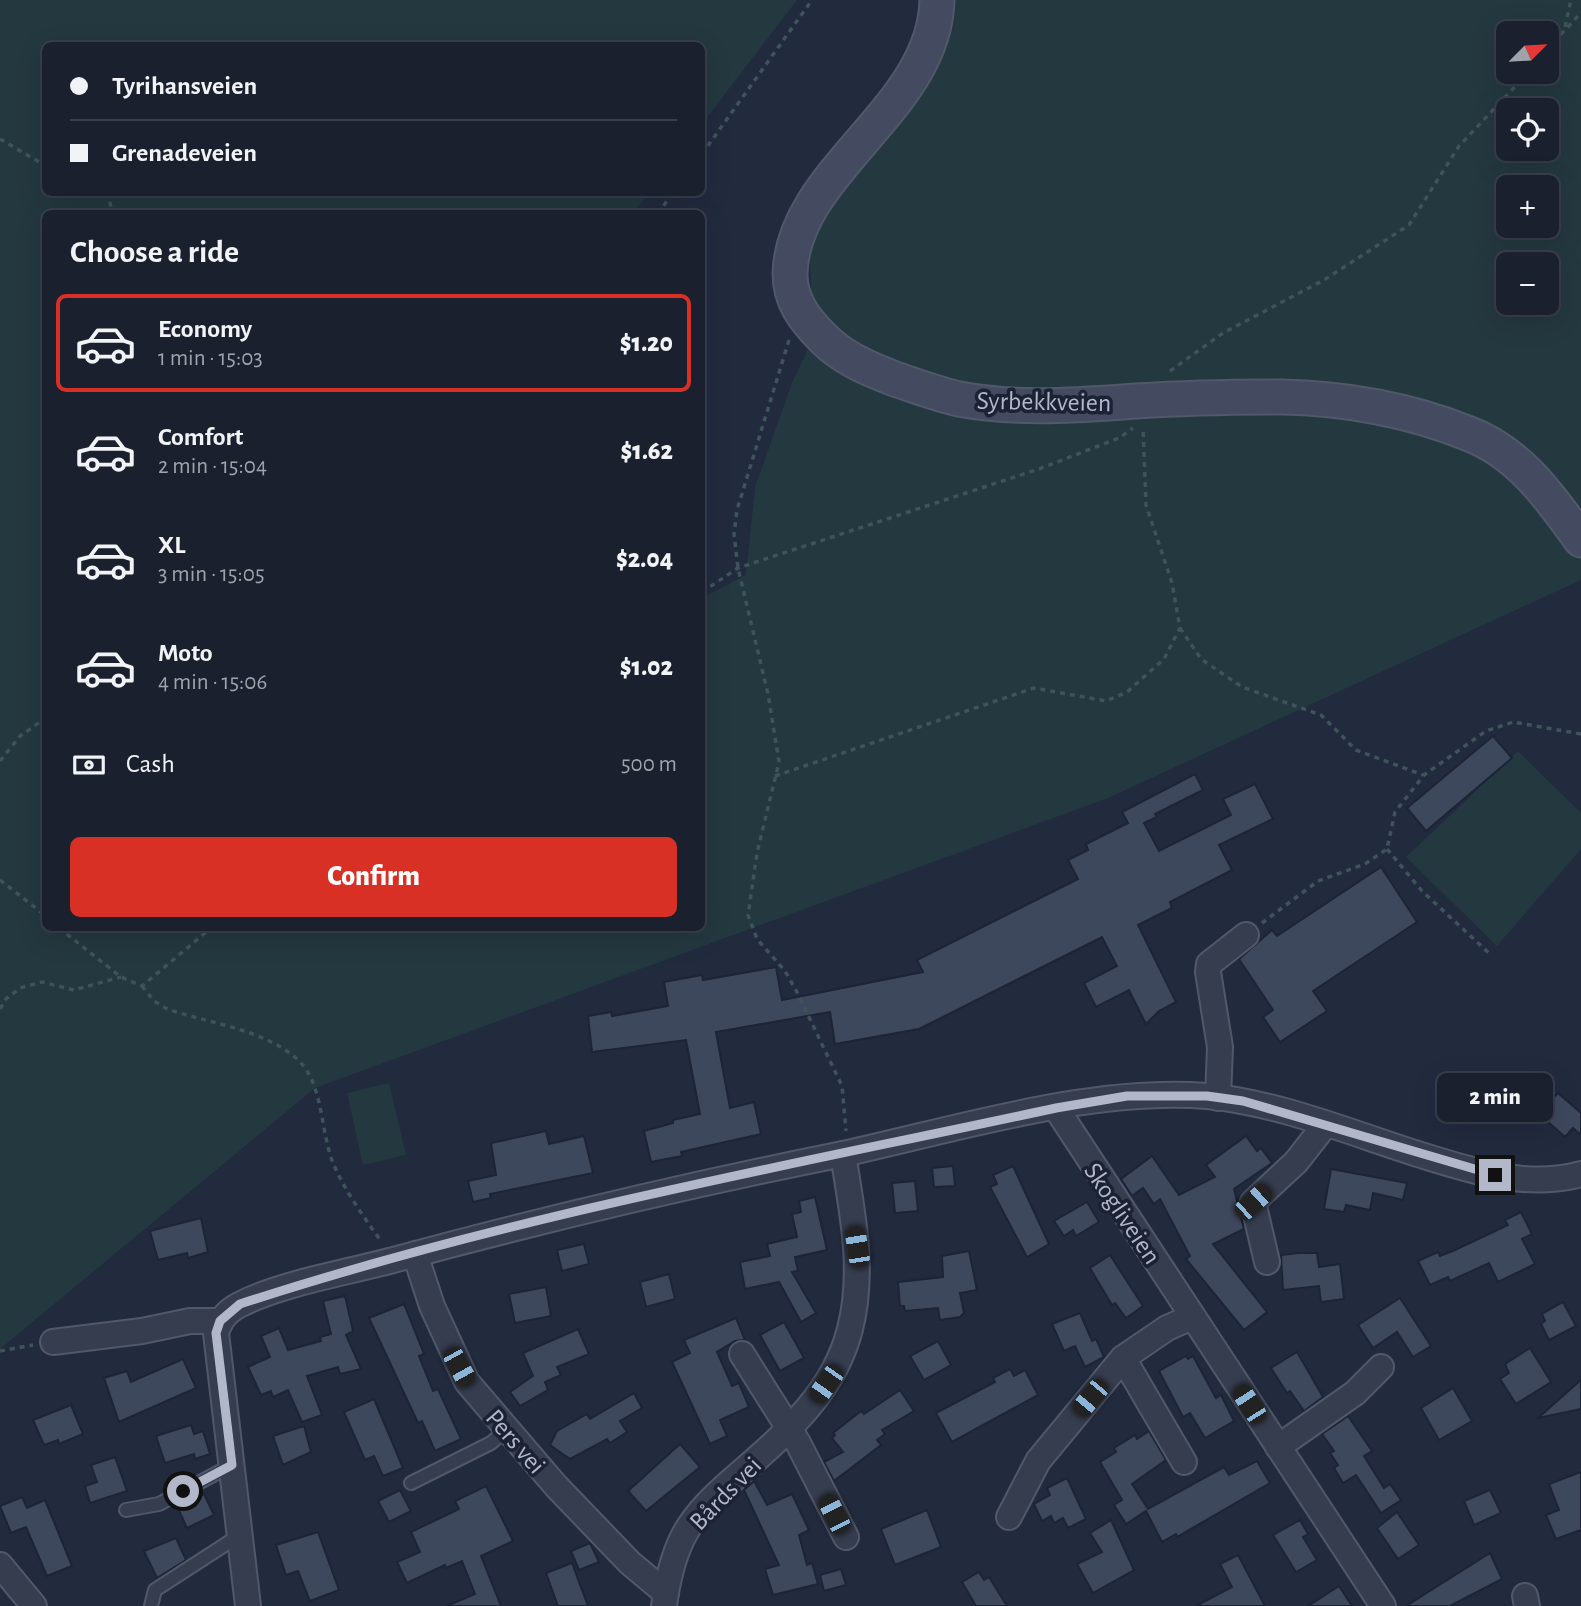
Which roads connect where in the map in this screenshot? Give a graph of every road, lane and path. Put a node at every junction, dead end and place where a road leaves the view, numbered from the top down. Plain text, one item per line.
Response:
1 (813, 0) edge
2 (937, 0) edge
3 (1571, 0) edge
4 (1581, 12) edge
5 (1565, 27) junction
6 (1559, 34) edge
7 (1518, 84) edge
8 (0, 139) edge
9 (705, 150) edge
10 (42, 164) edge
11 (801, 314) junction
12 (1145, 411) junction
13 (1581, 540) edge
14 (738, 568) junction
15 (705, 591) edge
16 (1180, 628) junction
17 (42, 721) edge
18 (1581, 734) edge
19 (0, 761) edge
20 (1424, 775) junction
21 (775, 776) junction
22 (1387, 849) junction
23 (0, 880) edge
24 (42, 913) edge
25 (63, 931) edge
26 (208, 931) edge
27 (1246, 935) joint
28 (1491, 955) dead end
29 (121, 977) junction
30 (142, 986) junction
31 (0, 1009) edge
32 (1218, 1098) junction
33 (1056, 1108) junction
34 (1325, 1125) junction
35 (843, 1154) junction
36 (1581, 1174) edge
37 (405, 1257) junction
38 (1267, 1262) dead end
39 (1192, 1317) junction
40 (220, 1321) junction
41 (53, 1342) joint
42 (0, 1351) edge
43 (742, 1354) dead end
44 (1123, 1358) junction
45 (1381, 1367) dead end
46 (506, 1430) junction
47 (790, 1430) junction
48 (1278, 1447) junction
49 (1184, 1462) dead end
50 (232, 1465) junction
51 (411, 1483) dead end
52 (126, 1510) dead end
53 (1009, 1517) dead end
54 (240, 1534) junction
55 (846, 1537) dead end
56 (0, 1565) edge
57 (665, 1600) edge
58 (34, 1606) edge
59 (151, 1606) edge
60 (248, 1606) edge
61 (1383, 1606) edge

1 - 9 path
2 - 11 main road, Syrbekkveien
3 - 5 path
4 - 5 path
5 - 6 path
7 - 12 path
8 - 10 path
11 - 12 main road, Syrbekkveien
11 - 14 path
12 - 13 main road, Syrbekkveien
12 - 14 path
12 - 16 path
14 - 15 path
14 - 21 path
16 - 20 path
16 - 21 path
17 - 19 path
18 - 20 path
20 - 22 path
21 - 35 path
22 - 27 path
22 - 28 path
23 - 24 path
25 - 29 path
26 - 30 path
27 - 32 street
29 - 30 path
29 - 31 path
30 - 37 path
32 - 33 street
32 - 34 street
33 - 35 street
33 - 39 street, Skogliveien
34 - 36 street
34 - 38 street
35 - 37 street
35 - 47 street, Bårds vei
37 - 40 street
37 - 46 street, Pers vei
39 - 44 street
39 - 48 street, Skogliveien
40 - 41 street
40 - 50 street
41 - 42 path
43 - 47 street
44 - 49 street
44 - 53 street
45 - 48 street
46 - 51 lane
46 - 57 street, Pers vei
47 - 55 street
47 - 57 street, Bårds vei
48 - 61 street, Skogliveien
50 - 52 lane
50 - 54 street
54 - 59 lane
54 - 60 street
56 - 58 street

